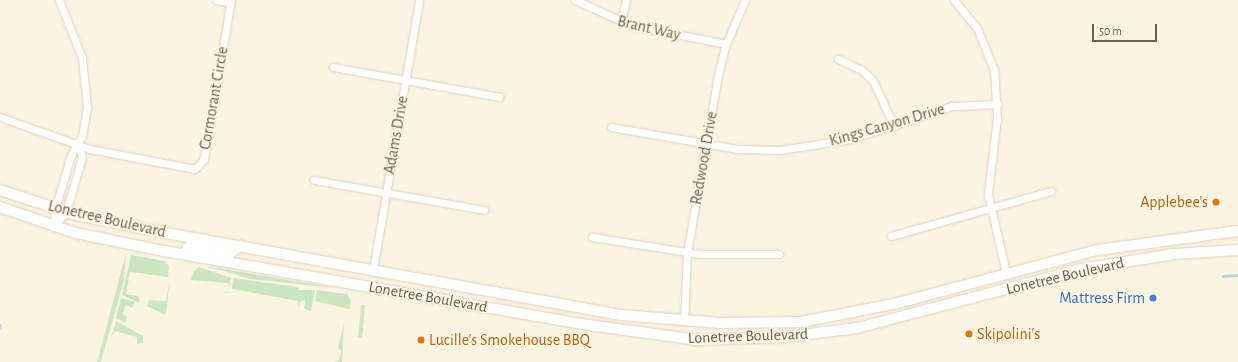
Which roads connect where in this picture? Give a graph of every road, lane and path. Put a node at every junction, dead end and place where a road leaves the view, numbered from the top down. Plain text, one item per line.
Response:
1 (58, 0) edge
2 (216, 0) edge
3 (419, 0) edge
4 (575, 0) edge
5 (626, 0) edge
6 (745, 0) edge
7 (954, 0) edge
8 (231, 1) edge
9 (621, 23) junction
10 (726, 44) junction
11 (838, 59) dead end
12 (333, 66) dead end
13 (406, 80) junction
14 (500, 97) dead end
15 (998, 104) junction
16 (0, 117) edge
17 (894, 126) junction
18 (611, 127) dead end
19 (706, 143) junction
20 (79, 146) junction
21 (314, 180) dead end
22 (0, 190) edge
23 (1051, 190) dead end
24 (386, 192) junction
25 (0, 207) edge
26 (990, 208) junction
27 (55, 209) junction
28 (484, 210) dead end
29 (66, 212) junction
30 (54, 226) junction
31 (1238, 231) edge
32 (891, 236) dead end
33 (592, 237) dead end
34 (240, 246) junction
35 (1238, 250) edge
36 (688, 253) junction
37 (184, 254) junction
38 (779, 254) dead end
39 (373, 270) junction
40 (1006, 273) junction
41 (369, 287) junction
42 (1012, 288) junction
43 (684, 321) junction
44 (683, 339) junction

1 - 20 street
2 - 8 street
3 - 13 street, Adams Drive
4 - 9 street, Brant Way
5 - 9 street
6 - 10 street, Redwood Drive
7 - 15 street
8 - 20 street, Cormorant Circle
9 - 10 street, Brant Way
10 - 19 street, Redwood Drive
11 - 17 street
12 - 13 street
13 - 14 street
13 - 24 street, Adams Drive
15 - 17 street, Kings Canyon Drive
15 - 26 street
16 - 20 street
17 - 19 street, Kings Canyon Drive
18 - 19 street, Kings Canyon Drive
19 - 36 street, Redwood Drive
20 - 27 street
20 - 29 street
21 - 24 street
22 - 27 main road, Lonetree Boulevard
23 - 26 street
24 - 28 street
24 - 39 street, Adams Drive
25 - 30 main road, Lonetree Boulevard
26 - 32 street
26 - 40 street
27 - 29 main road, Lonetree Boulevard
27 - 30 street
29 - 30 street
29 - 34 main road, Lonetree Boulevard
30 - 37 main road, Lonetree Boulevard
31 - 40 main road, Lonetree Boulevard
33 - 36 street
34 - 37 main road, Lonetree Boulevard
34 - 39 main road, Lonetree Boulevard
35 - 42 main road, Lonetree Boulevard
36 - 38 street
36 - 43 street, Redwood Drive
37 - 41 main road, Lonetree Boulevard
39 - 41 main road
39 - 43 main road, Lonetree Boulevard
40 - 42 main road
40 - 43 main road, Lonetree Boulevard
41 - 44 main road, Lonetree Boulevard
42 - 44 main road, Lonetree Boulevard
43 - 44 main road

